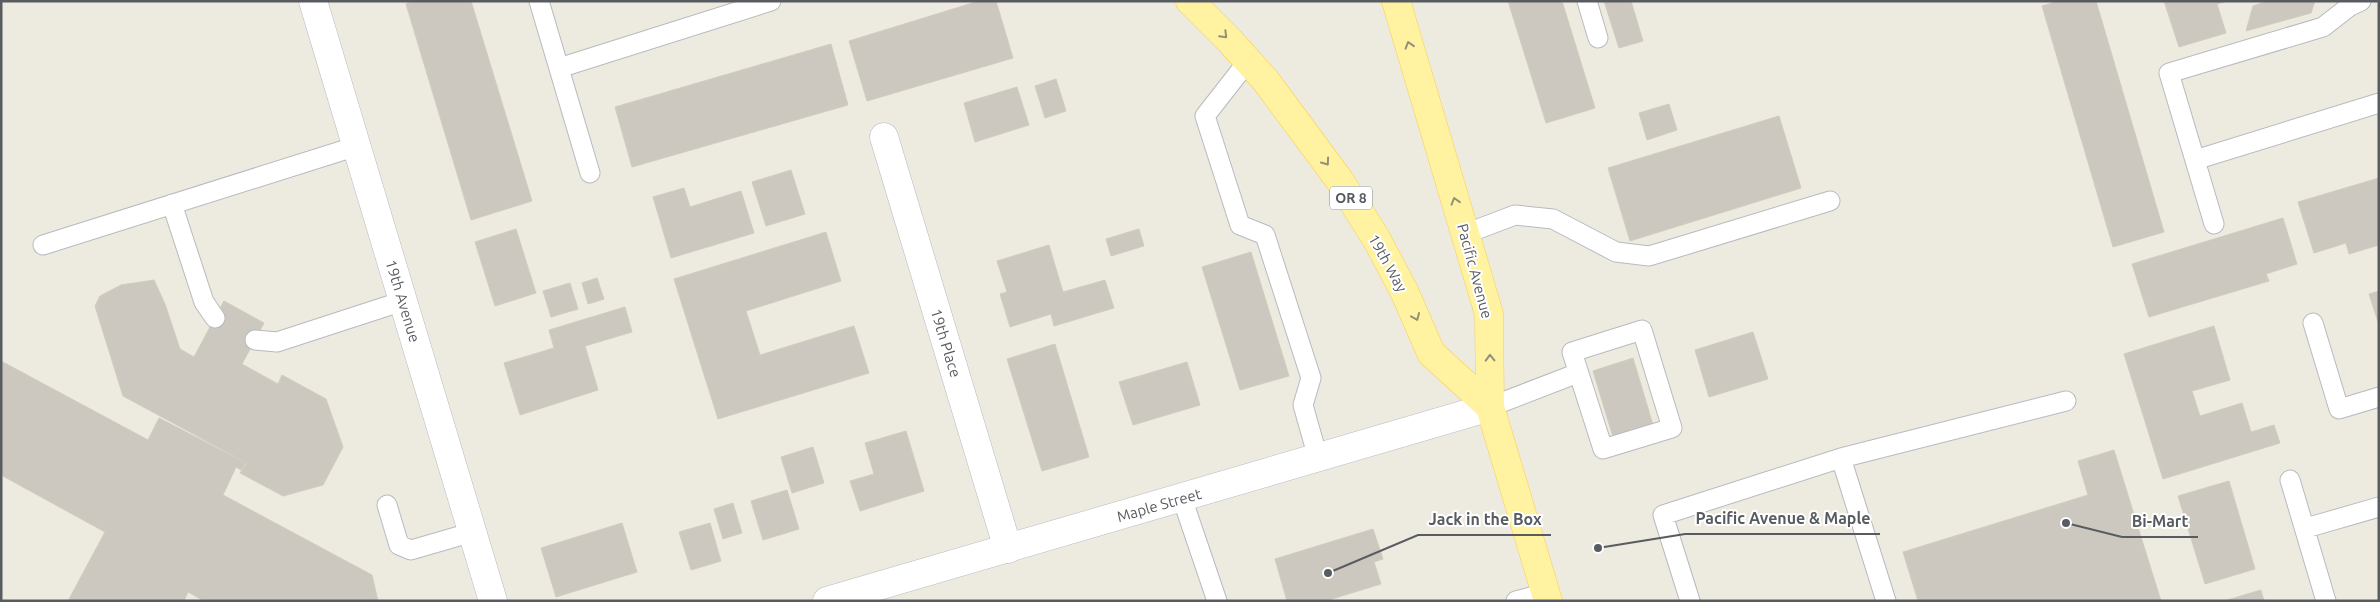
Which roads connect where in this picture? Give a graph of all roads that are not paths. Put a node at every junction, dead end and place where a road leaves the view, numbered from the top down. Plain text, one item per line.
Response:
1 (313, 1) edge
2 (539, 1) edge
3 (771, 1) edge
4 (1190, 1) edge
5 (1396, 1) edge
6 (1587, 1) edge
7 (2361, 1) edge
8 (1598, 38) dead end
9 (1248, 62) junction
10 (559, 68) junction
11 (2379, 103) edge
12 (884, 137) dead end
13 (356, 146) junction
14 (2195, 160) junction
15 (590, 172) dead end
16 (1830, 201) dead end
17 (172, 204) junction
18 (2214, 224) dead end
19 (1465, 234) junction
20 (43, 245) dead end
21 (403, 301) junction
22 (215, 318) dead end
23 (2313, 323) dead end
24 (255, 340) dead end
25 (1578, 373) junction
26 (2379, 397) edge
27 (2066, 401) dead end
28 (1490, 407) junction
29 (1318, 458) junction
30 (1841, 458) junction
31 (2290, 480) dead end
32 (1182, 498) junction
33 (387, 505) dead end
34 (2379, 507) edge
35 (2306, 528) junction
36 (473, 532) junction
37 (1008, 549) junction
38 (1547, 597) edge
39 (494, 601) edge
40 (827, 601) edge
41 (1217, 601) edge
42 (1516, 601) edge
43 (1690, 601) edge
44 (1886, 601) edge
45 (2326, 601) edge

1 - 13 street, 19th Avenue
2 - 10 lane
3 - 10 lane
4 -> 9 main road, 19th Way / OR 8
19 -> 5 main road, Pacific Avenue
6 - 8 lane
7 - 14 lane
9 -> 28 main road, 19th Way / OR 8
9 - 29 lane
10 - 15 lane
11 - 14 lane
12 - 37 street, 19th Place
13 - 17 lane
13 - 21 street, 19th Avenue
14 - 18 lane
16 - 19 lane
17 - 20 lane
17 - 22 lane
28 -> 19 main road, Pacific Avenue
21 - 24 lane
21 - 36 street, 19th Avenue
23 - 26 lane
25 - 25 lane
25 - 28 lane
27 - 30 lane
28 - 29 street, Maple Street
28 - 38 main road, Pacific Avenue
29 - 32 street, Maple Street
30 - 43 lane
30 - 44 lane
31 - 35 lane
32 - 37 street, Maple Street
32 - 41 lane
33 - 36 lane
34 - 35 lane
35 - 45 lane
36 - 39 street, 19th Avenue
37 - 40 street, Maple Street
38 - 42 lane

